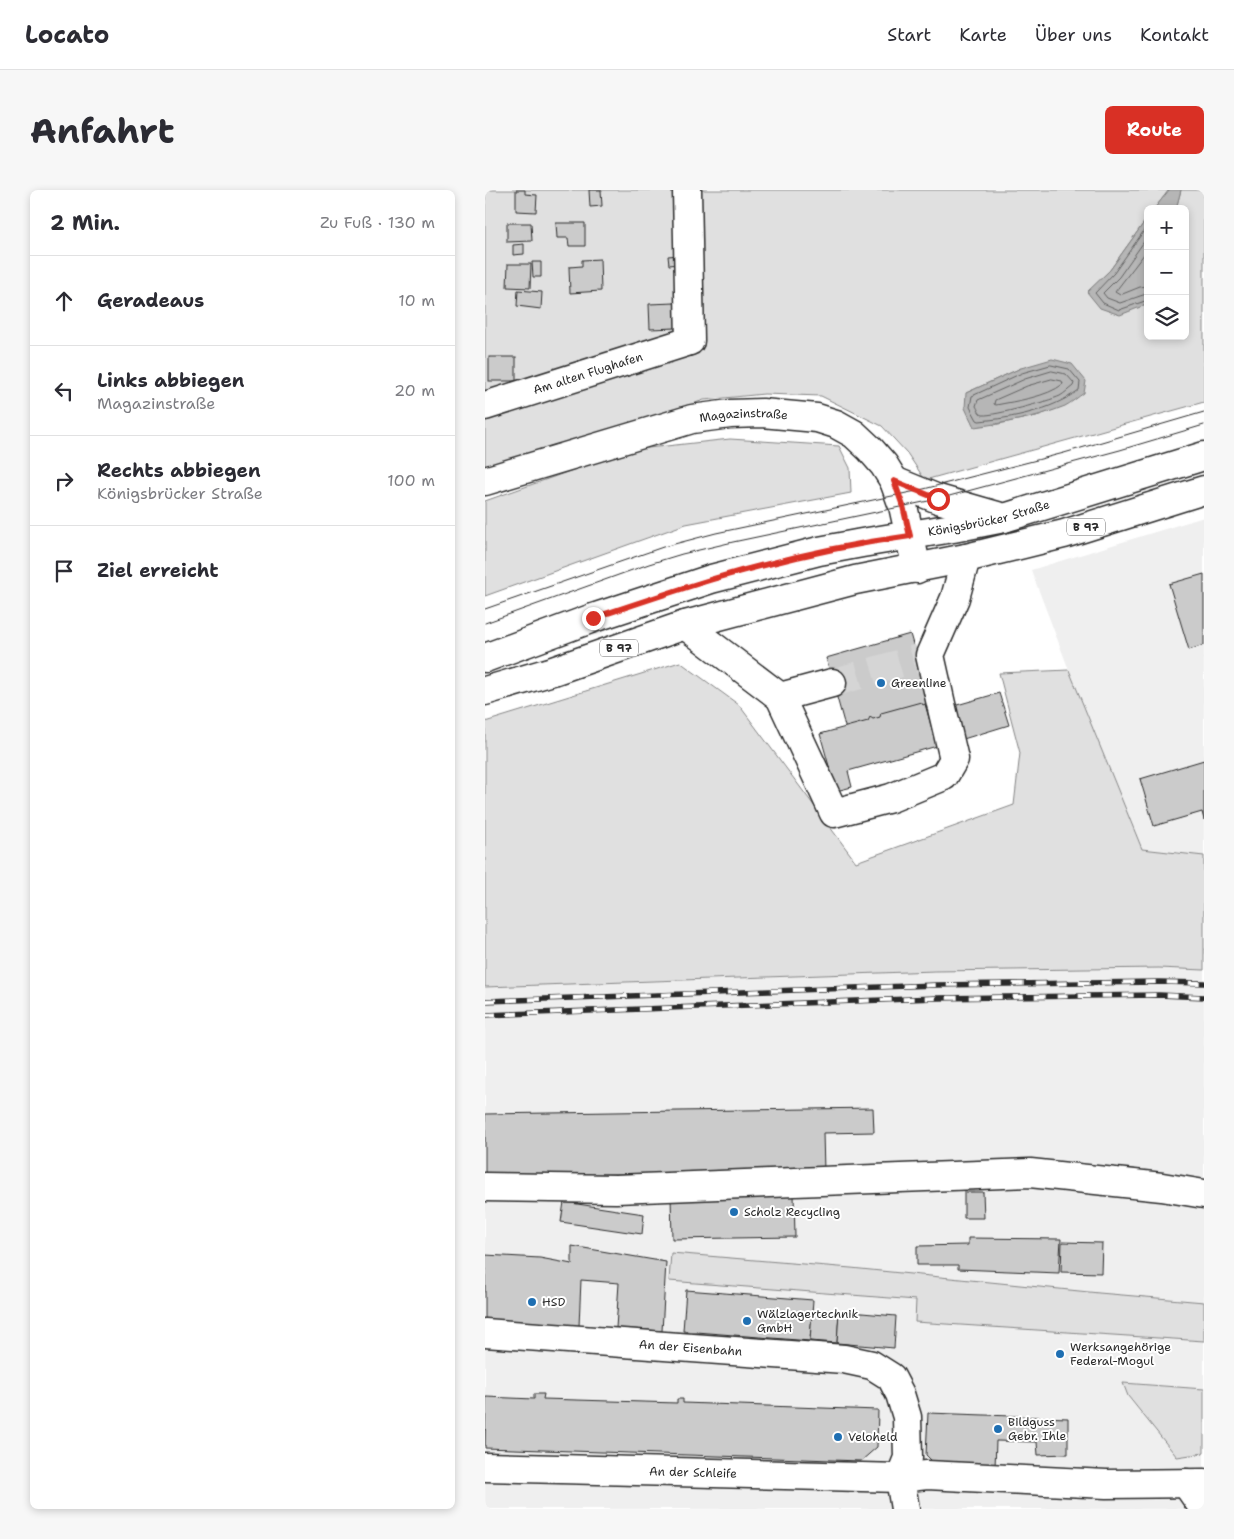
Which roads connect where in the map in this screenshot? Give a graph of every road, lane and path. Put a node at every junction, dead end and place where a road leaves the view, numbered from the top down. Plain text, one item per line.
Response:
1 (687, 190) edge
2 (485, 406) edge
3 (1204, 456) edge
4 (485, 481) edge
5 (894, 481) junction
6 (1204, 490) edge
7 (1004, 518) junction
8 (910, 536) junction
9 (966, 558) junction
10 (917, 569) junction
11 (685, 625) junction
12 (485, 658) edge
13 (832, 683) tunnel mouth
14 (485, 691) edge
15 (780, 697) junction
16 (485, 1187) edge
17 (1204, 1194) edge
18 (485, 1333) edge
19 (485, 1467) edge
20 (900, 1478) junction
21 (1195, 1483) edge
22 (905, 1509) edge
23 (1204, 1509) edge

1 - 2 street, Am alten Flughafen
3 - 7 street, Königsbrücker Straße
4 - 5 street, Magazinstraße
5 - 7 street
5 - 8 street, Magazinstraße
6 - 9 street, B 97
7 - 8 street, Königsbrücker Straße
8 - 10 street, Magazinstraße
8 - 12 street, Königsbrücker Straße
9 - 10 street, B 97
9 - 15 street
10 - 11 street, B 97
11 - 14 street, B 97
11 - 15 street
13 - 15 street
16 - 17 street
18 - 20 street, An der Eisenbahn
19 - 20 street, An der Schleife
20 - 21 street, An der Schleife
20 - 22 street
21 - 23 street

